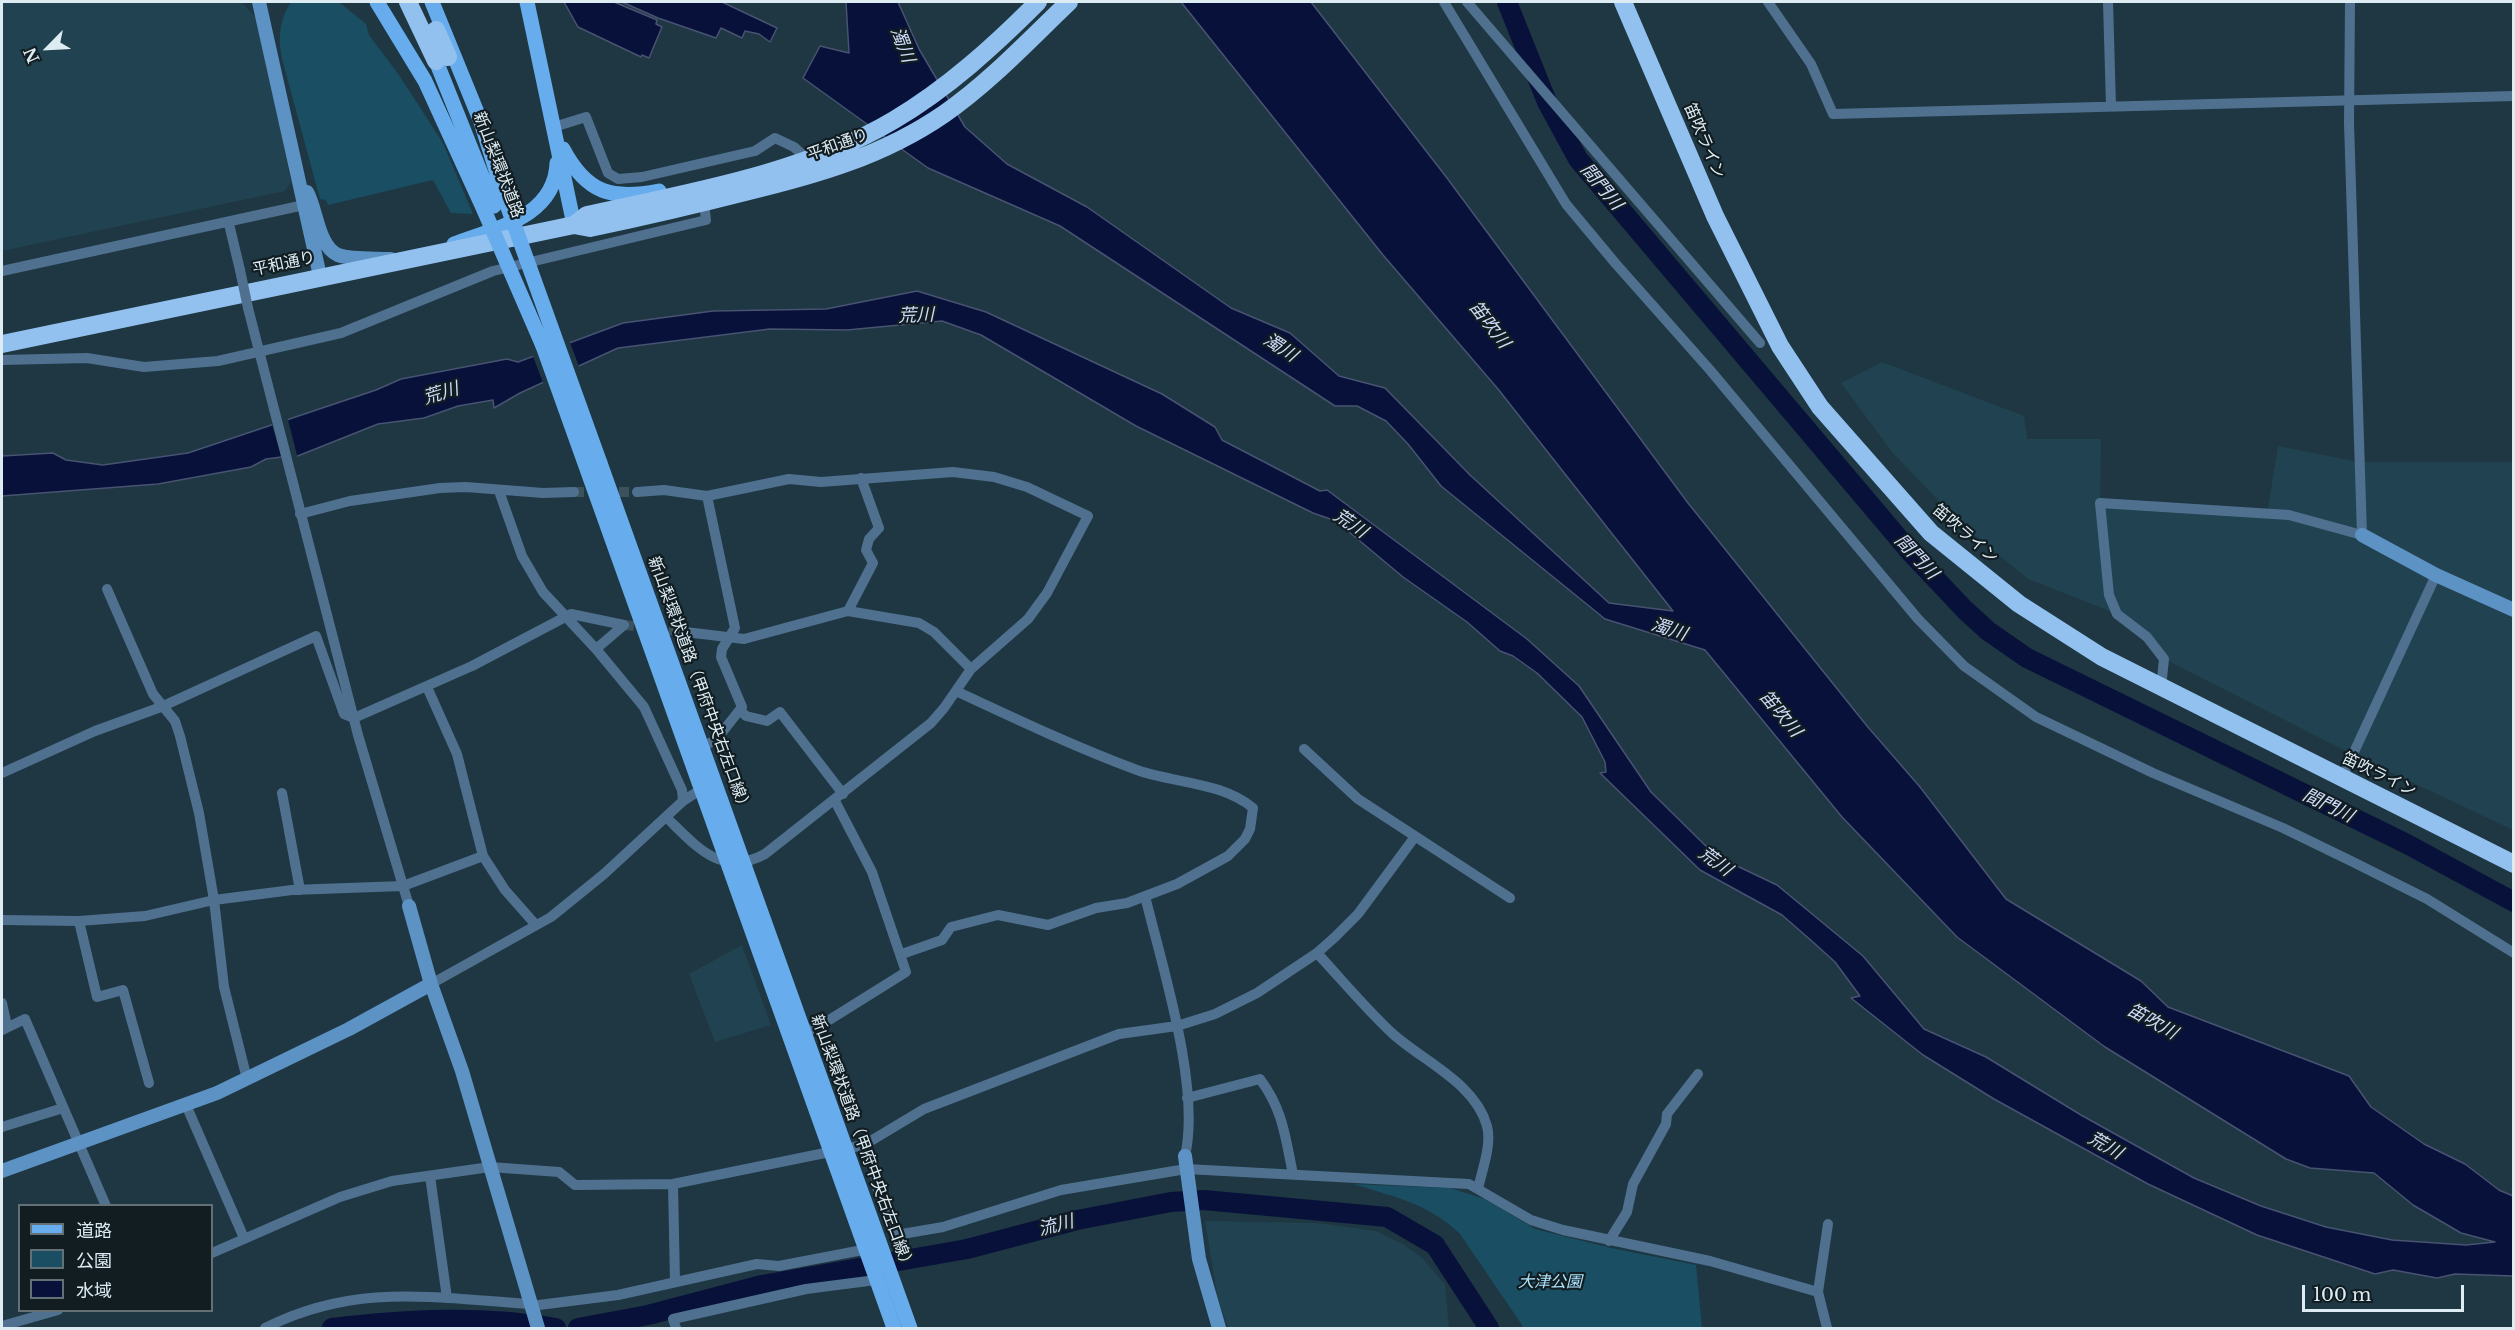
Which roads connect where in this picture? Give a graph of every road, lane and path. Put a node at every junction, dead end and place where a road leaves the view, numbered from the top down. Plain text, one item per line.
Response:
1 (259, 2) edge
2 (377, 2) edge
3 (408, 2) edge
4 (422, 2) edge
5 (432, 2) edge
6 (527, 2) edge
7 (1069, 2) edge
8 (1443, 2) edge
9 (1467, 2) edge
10 (1623, 2) edge
11 (1768, 2) edge
12 (2108, 2) edge
13 (2350, 2) edge
14 (1027, 12) edge
15 (442, 59) junction
16 (2514, 96) edge
17 (2349, 101) junction
18 (2112, 106) junction
19 (554, 128) junction
20 (807, 159) junction
21 (297, 174) junction
22 (744, 177) junction
23 (704, 203) junction
24 (304, 205) junction
25 (495, 206) junction
26 (229, 224) junction
27 (574, 225) junction
28 (429, 254) junction
29 (403, 260) junction
30 (2, 272) edge
31 (320, 276) junction
32 (1760, 343) dead end
33 (2, 344) edge
34 (261, 356) junction
35 (2, 360) edge
36 (593, 464) junction
37 (861, 478) junction
38 (499, 491) junction
39 (574, 492) tunnel mouth
40 (637, 492) tunnel mouth
41 (707, 496) junction
42 (299, 510) junction
43 (2362, 535) junction
44 (2436, 574) junction
45 (107, 589) dead end
46 (2514, 610) edge
47 (848, 611) junction
48 (564, 617) junction
49 (677, 631) tunnel mouth
50 (731, 638) junction
51 (596, 649) junction
52 (971, 669) junction
53 (427, 687) junction
54 (2161, 688) junction
55 (956, 691) junction
56 (161, 707) junction
57 (740, 710) junction
58 (354, 718) junction
59 (703, 746) junction
60 (1304, 749) dead end
61 (2, 772) edge
62 (2342, 778) junction
63 (700, 790) junction
64 (282, 793) dead end
65 (839, 797) junction
66 (683, 801) junction
67 (667, 818) junction
68 (1414, 838) junction
69 (483, 856) junction
70 (725, 861) junction
71 (744, 863) junction
72 (2514, 864) edge
73 (403, 886) junction
74 (300, 890) junction
75 (1144, 896) junction
76 (1510, 898) dead end
77 (214, 900) junction
78 (409, 906) joint
79 (2, 920) edge
80 (79, 921) junction
81 (535, 924) junction
82 (1317, 953) junction
83 (2514, 953) edge
84 (902, 954) junction
85 (431, 984) junction
86 (2, 1004) edge
87 (1177, 1026) junction
88 (4, 1028) edge
89 (802, 1032) junction
90 (1698, 1074) dead end
91 (247, 1079) junction
92 (148, 1083) dead end
93 (1186, 1098) junction
94 (186, 1105) junction
95 (63, 1108) junction
96 (2, 1127) edge
97 (78, 1144) junction
98 (864, 1145) junction
99 (838, 1151) junction
100 (490, 1167) junction
101 (1186, 1169) junction
102 (2, 1171) edge
103 (1293, 1174) junction
104 (430, 1176) junction
105 (673, 1184) junction
106 (1478, 1189) junction
107 (105, 1204) edge
108 (1828, 1224) dead end
109 (244, 1238) junction
110 (1609, 1240) junction
111 (881, 1250) junction
112 (213, 1253) edge
113 (866, 1253) junction
114 (879, 1275) junction
115 (675, 1282) junction
116 (1818, 1292) junction
117 (447, 1298) junction
118 (531, 1306) junction
119 (54, 1312) edge
120 (2, 1326) edge
121 (902, 1328) edge
122 (265, 1329) edge
123 (538, 1329) edge
124 (676, 1329) edge
125 (1219, 1329) edge
126 (1827, 1329) edge

1 - 21 street
2 - 25 main road
3 - 15 highway
4 - 15 highway
5 - 25 main road
6 - 19 main road
7 - 23 highway, 平和通り
8 - 83 street
9 - 32 street
10 - 54 highway, 笛吹ライン
11 - 18 street
12 - 18 street
13 - 17 street
14 - 20 highway, 平和通り
15 - 25 main road, 新山梨環状道路（甲府中央右左口線）
16 - 17 street
17 - 18 street
17 - 43 street
19 - 20 street
19 - 22 main road
19 - 27 main road
19 - 28 main road
20 - 22 highway, 平和通り
21 - 24 street
21 - 29 street
22 - 27 highway, 平和通り
23 - 27 highway, 平和通り
23 - 34 street
24 - 26 street
24 - 31 street
25 - 36 main road, 新山梨環状道路（甲府中央右左口線）, bridge
25 - 36 main road, 新山梨環状道路（甲府中央右左口線）, bridge
26 - 30 street
26 - 34 street, bridge
27 - 28 highway, 平和通り
28 - 29 highway, 平和通り
29 - 31 highway, 平和通り
31 - 33 highway, 平和通り
34 - 35 street
34 - 42 street
36 - 59 main road, 新山梨環状道路（甲府中央右左口線）
36 - 63 main road, 新山梨環状道路（甲府中央右左口線）
37 - 41 street
37 - 47 street
37 - 52 street
38 - 39 street
38 - 42 street
38 - 48 street
40 - 41 street
41 - 50 street
42 - 58 street
43 - 44 street
43 - 54 street
44 - 46 street
44 - 62 street
45 - 56 street
47 - 50 street
47 - 52 street
48 - 51 street
48 - 51 street
48 - 53 street
49 - 50 street
50 - 57 street
51 - 66 street
52 - 55 street
53 - 58 street
53 - 69 street
54 - 62 highway, 笛吹ライン
55 - 65 street
55 - 75 street
56 - 58 street
56 - 61 street
56 - 77 street
57 - 59 street
57 - 65 street
58 - 73 street
59 - 71 main road, 新山梨環状道路（甲府中央右左口線）
60 - 68 street
62 - 72 highway, 笛吹ライン
63 - 66 street
63 - 70 main road, 新山梨環状道路（甲府中央右左口線）
64 - 74 street
65 - 71 street
65 - 84 street
66 - 67 street
67 - 70 street
67 - 81 street
68 - 76 street
68 - 82 street
69 - 73 street
69 - 81 street
70 - 71 street
70 - 99 main road, 新山梨環状道路（甲府中央右左口線）
71 - 89 main road, 新山梨環状道路（甲府中央右左口線）
73 - 74 street
73 - 78 street
74 - 77 street
75 - 84 street
75 - 87 street
77 - 80 street
77 - 91 street
78 - 85 street
79 - 80 street
80 - 92 street
81 - 85 street
82 - 87 street
82 - 106 street
84 - 89 street
85 - 91 street
85 - 100 street
86 - 88 street
87 - 93 street
87 - 98 street
88 - 95 street
89 - 99 main road, 新山梨環状道路（甲府中央右左口線）
90 - 110 street
91 - 94 street
93 - 101 street
93 - 103 street
94 - 97 street
94 - 109 street
95 - 96 street
95 - 97 street
97 - 102 street
97 - 107 street
98 - 99 street
98 - 101 street
99 - 105 street
99 - 111 main road, 新山梨環状道路（甲府中央右左口線）
99 - 113 main road, 新山梨環状道路（甲府中央右左口線）
100 - 104 street
100 - 105 street
100 - 118 street
101 - 103 street
101 - 125 street
103 - 106 street
104 - 109 street
104 - 117 street
105 - 115 street
106 - 110 street
108 - 116 street
109 - 112 street
110 - 116 street
111 - 113 street
111 - 114 main road, 新山梨環状道路（甲府中央右左口線）
113 - 114 main road, 新山梨環状道路（甲府中央右左口線）
113 - 115 street
114 - 121 main road, 新山梨環状道路（甲府中央右左口線）
114 - 124 street
115 - 118 street
116 - 126 street
117 - 118 street
117 - 122 street
118 - 123 street
119 - 120 street

